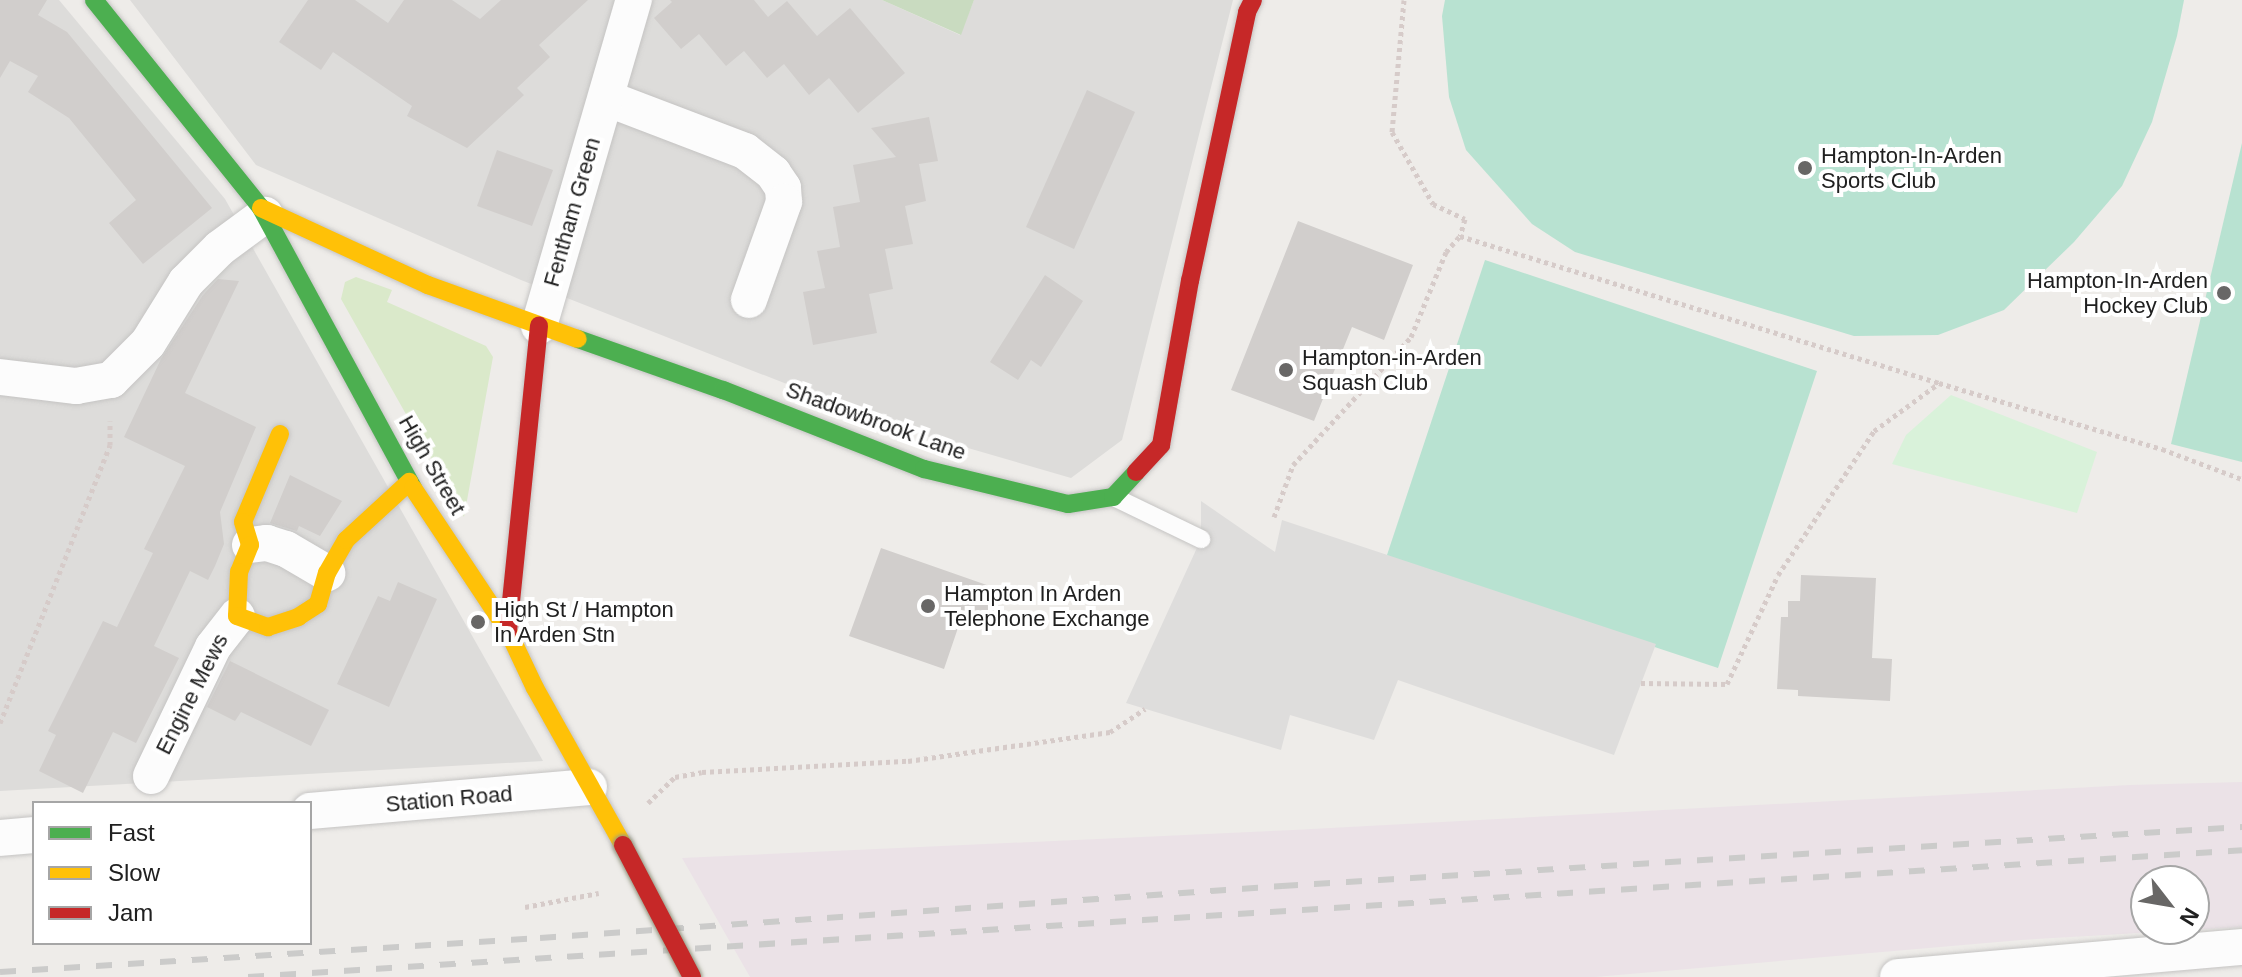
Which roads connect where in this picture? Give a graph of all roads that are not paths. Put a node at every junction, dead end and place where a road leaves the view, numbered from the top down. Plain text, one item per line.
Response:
1 (94, 0) edge
2 (634, 0) edge
3 (1253, 0) edge
4 (606, 98) junction
5 (263, 211) junction
6 (749, 300) dead end
7 (539, 326) junction
8 (0, 377) edge
9 (280, 434) dead end
10 (409, 482) junction
11 (1113, 497) junction
12 (1201, 539) dead end
13 (250, 545) junction
14 (327, 573) junction
15 (237, 616) junction
16 (508, 631) junction
17 (151, 776) dead end
18 (597, 803) junction
19 (312, 811) edge
20 (32, 835) edge
21 (0, 838) edge
22 (2242, 947) edge
23 (692, 977) edge
24 (1898, 977) edge

1 - 5 street, High Street
2 - 4 street, Fentham Green
3 - 11 street
4 - 6 street
4 - 7 street, Fentham Green
5 - 7 street, Shadowbrook Lane
5 - 8 street
5 - 10 street, High Street
7 - 11 street, Shadowbrook Lane
7 - 16 street
9 - 13 street, Engine Mews
10 - 14 street, Engine Mews
10 - 16 street, High Street
11 - 12 lane
13 - 14 street
13 - 15 street, Engine Mews
14 - 15 street, Engine Mews
15 - 17 street, Engine Mews
16 - 18 street, High Street
18 - 19 street, Station Road
18 - 23 street, High Street, bridge
20 - 21 street
22 - 24 street

